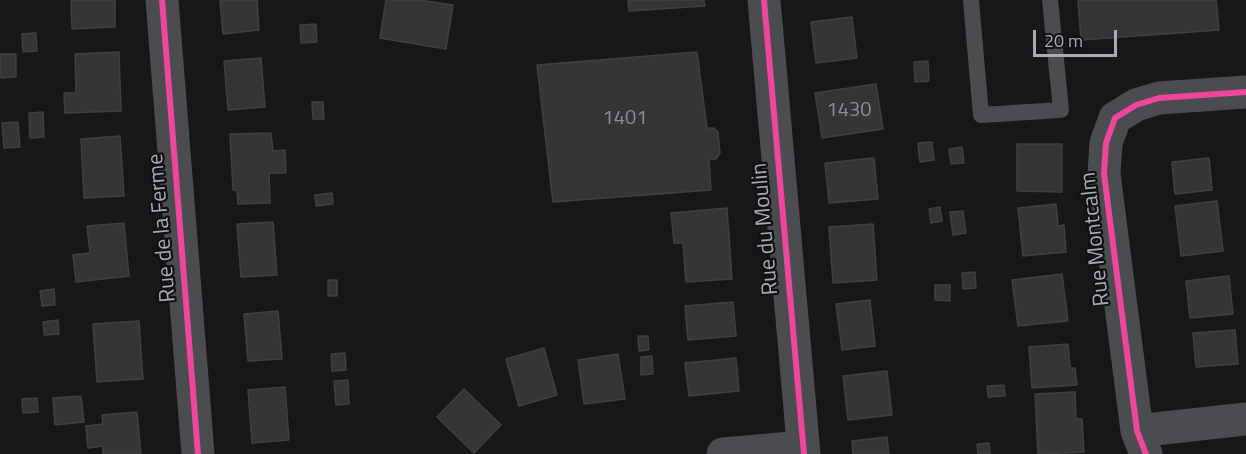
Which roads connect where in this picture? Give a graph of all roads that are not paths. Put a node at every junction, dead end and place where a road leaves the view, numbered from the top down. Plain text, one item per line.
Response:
1 (162, 0) edge
2 (764, 0) edge
3 (971, 0) edge
4 (1050, 0) edge
5 (1246, 92) edge
6 (1246, 419) edge
7 (1141, 442) edge
8 (803, 450) edge
9 (198, 454) edge
10 (723, 454) edge

1 - 9 street, Rue de la Ferme
2 - 8 street, Rue du Moulin
3 - 4 lane
5 - 7 street, Rue Montcalm
6 - 7 street
8 - 10 street

